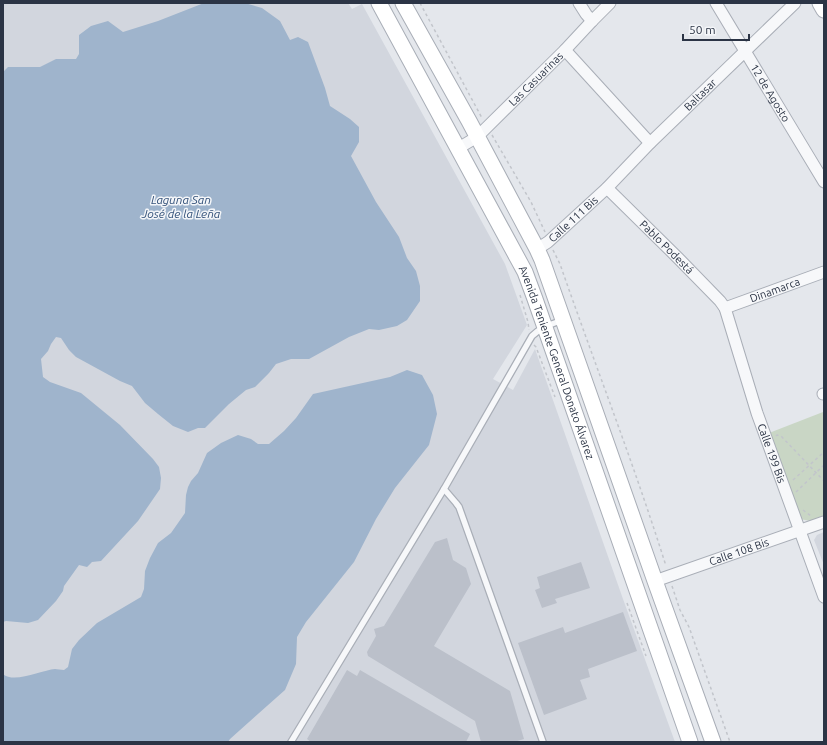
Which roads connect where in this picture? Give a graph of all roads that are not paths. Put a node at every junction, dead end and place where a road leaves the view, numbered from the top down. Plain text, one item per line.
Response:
1 (378, 3) edge
2 (403, 3) edge
3 (579, 3) edge
4 (610, 3) edge
5 (716, 3) edge
6 (795, 3) edge
7 (820, 3) edge
8 (824, 10) edge
9 (592, 21) junction
10 (565, 50) junction
11 (745, 52) junction
12 (477, 137) junction
13 (650, 143) junction
14 (457, 149) junction
15 (824, 182) edge
16 (607, 188) junction
17 (537, 248) junction
18 (824, 272) edge
19 (725, 308) junction
20 (564, 320) junction
21 (545, 327) junction
22 (444, 489) junction
23 (824, 522) edge
24 (803, 529) junction
25 (655, 581) junction
26 (824, 597) edge
27 (291, 742) edge
28 (543, 742) edge
29 (690, 742) edge
30 (713, 742) edge

1 - 14 main road, Avenida Teniente General Donato Álvarez
2 - 12 main road, Avenida Teniente General Donato Álvarez
3 - 9 street
4 - 9 street, Las Casuarinas
5 - 11 street, 12 de Agosto
6 - 11 street, Baltasar
7 - 8 main road
9 - 10 street, Las Casuarinas
10 - 12 street, Las Casuarinas
10 - 13 street
11 - 13 street, Baltasar
11 - 15 street, 12 de Agosto
12 - 14 street, Las Casuarinas
12 - 17 main road, Avenida Teniente General Donato Álvarez
13 - 16 street, Baltasar
14 - 21 main road, Avenida Teniente General Donato Álvarez
16 - 17 street, Calle 111 Bis
16 - 19 street, Pablo Podestá
17 - 20 main road, Avenida Teniente General Donato Álvarez
18 - 19 street, Dinamarca
19 - 24 street, Calle 199 Bis
20 - 21 lane
20 - 25 main road, Avenida Teniente General Donato Álvarez
21 - 22 lane
21 - 29 main road, Avenida Teniente General Donato Álvarez
22 - 27 lane
22 - 28 lane
23 - 24 street, Calle 108 Bis
24 - 25 street, Calle 108 Bis
24 - 26 street, Calle 199 Bis
25 - 30 main road, Avenida Teniente General Donato Álvarez

